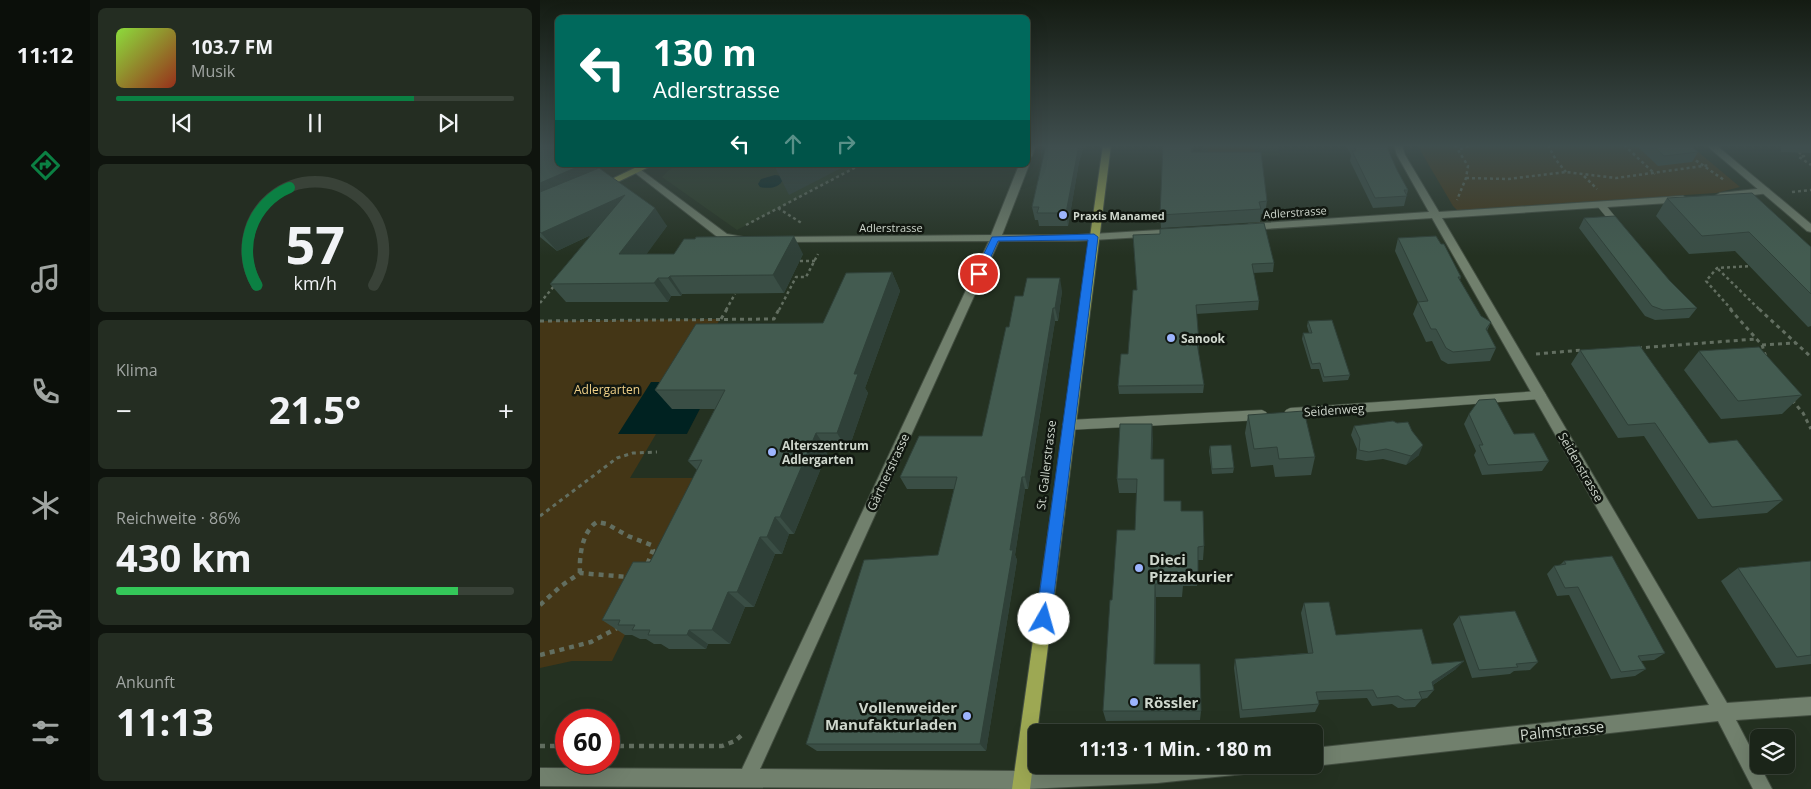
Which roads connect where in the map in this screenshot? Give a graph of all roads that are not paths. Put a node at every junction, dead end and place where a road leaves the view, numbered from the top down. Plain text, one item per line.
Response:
1 (611, 182) edge
2 (652, 182) edge
3 (1017, 182) edge
4 (1102, 182) edge
5 (1417, 182) edge
6 (1755, 182) edge
7 (593, 190) edge
8 (1766, 191) junction
9 (1709, 197) edge
10 (1696, 198) edge
11 (1601, 205) junction
12 (1437, 215) junction
13 (1237, 228) edge
14 (1811, 228) edge
15 (1189, 231) edge
16 (1625, 234) edge
17 (1094, 237) junction
18 (747, 239) edge
19 (766, 239) edge
20 (995, 239) junction
21 (1540, 395) junction
22 (1068, 425) junction
23 (1811, 706) edge
24 (1723, 712) junction
25 (1323, 756) edge
26 (1157, 774) edge
27 (540, 777) edge
28 (747, 778) junction
29 (1022, 785) edge
30 (1763, 789) edge

1 - 7 main road
2 - 18 street
3 - 20 street, Gärtnerstrasse
4 - 17 main road, St. Gallerstrasse
5 - 12 street, Seidenstrasse
6 - 8 street
8 - 9 street
8 - 14 street
10 - 11 street, Adlerstrasse
11 - 12 street, Adlerstrasse
11 - 16 lane
12 - 13 street, Adlerstrasse
12 - 21 street, Seidenstrasse
15 - 17 street, Adlerstrasse
17 - 20 street, Adlerstrasse
17 - 22 main road, St. Gallerstrasse
19 - 20 street, Adlerstrasse
20 - 28 street, Gärtnerstrasse
21 - 22 lane, Seidenweg
21 - 24 street, Seidenstrasse
22 - 29 main road, St. Gallerstrasse
23 - 24 street, Palmstrasse
24 - 25 street, Palmstrasse
24 - 30 street, Seidenstrasse
26 - 29 street
27 - 28 street
28 - 29 street

